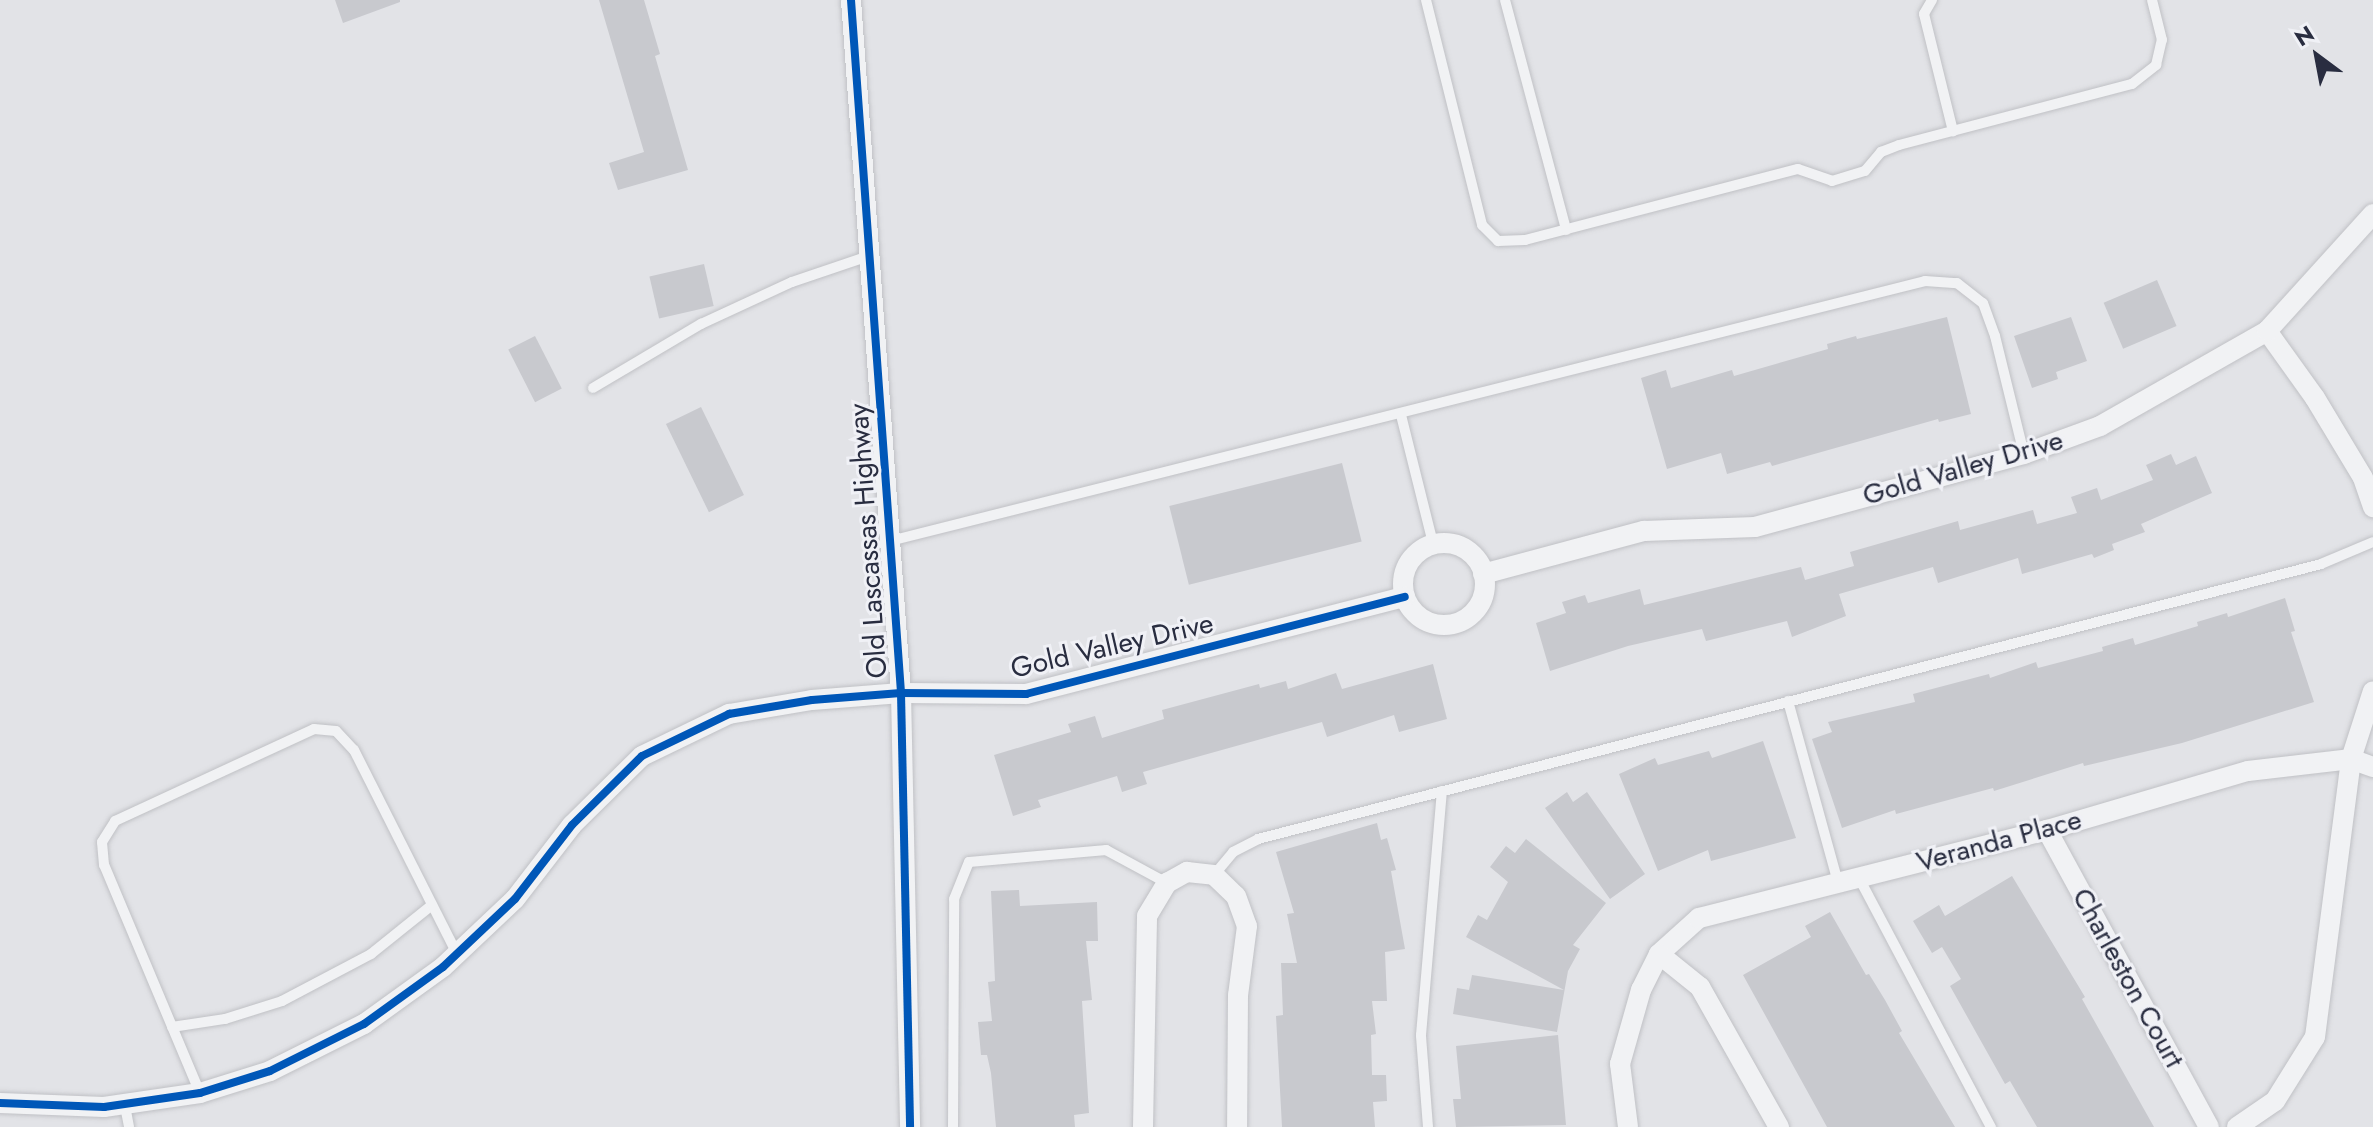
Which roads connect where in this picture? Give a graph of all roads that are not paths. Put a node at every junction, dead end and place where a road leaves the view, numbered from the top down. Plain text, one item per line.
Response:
1 (851, 0) edge
2 (1426, 0) edge
3 (1505, 0) edge
4 (1932, 0) edge
5 (2152, 0) edge
6 (1953, 131) junction
7 (2373, 214) edge
8 (1566, 230) junction
9 (869, 256) junction
10 (2267, 331) junction
11 (593, 388) dead end
12 (1401, 415) junction
13 (2024, 454) junction
14 (2373, 507) edge
15 (890, 541) junction
16 (2373, 542) edge
17 (1433, 543) junction
18 (1483, 574) junction
19 (1405, 597) junction
20 (2373, 691) edge
21 (901, 693) junction
22 (1788, 701) junction
23 (2351, 759) junction
24 (2373, 767) edge
25 (1442, 791) junction
26 (2047, 830) junction
27 (1214, 875) junction
28 (1859, 877) junction
29 (1167, 883) junction
30 (1838, 883) junction
31 (432, 905) junction
32 (457, 954) junction
33 (1659, 954) junction
34 (172, 1027) junction
35 (200, 1093) junction
36 (0, 1103) edge
37 (125, 1106) junction
38 (129, 1127) edge
39 (910, 1127) edge
40 (953, 1127) edge
41 (1143, 1127) edge
42 (1237, 1127) edge
43 (1428, 1127) edge
44 (1628, 1127) edge
45 (1779, 1127) edge
46 (1991, 1127) edge
47 (2209, 1127) edge
48 (2237, 1127) edge

1 - 9 street, Old Lascassas Highway
2 - 8 lane
3 - 8 lane
4 - 6 lane
5 - 6 lane
6 - 8 lane
7 - 10 street, Gold Valley Drive
9 - 11 lane
9 - 15 street, Old Lascassas Highway
10 - 13 street, Gold Valley Drive
10 - 14 street
12 - 13 lane
12 - 15 lane
12 - 17 lane
13 - 18 street, Gold Valley Drive
15 - 21 street, Old Lascassas Highway
16 - 22 lane
17 - 18 street
17 - 19 street
18 - 19 street
19 - 21 street, Gold Valley Drive
20 - 23 street
21 - 32 street, Gold Valley Drive
21 - 39 street, Old Lascassas Highway
22 - 25 lane
22 - 30 lane
23 - 24 street
23 - 26 street, Veranda Place
23 - 48 street
25 - 27 lane
25 - 43 lane
26 - 28 street, Veranda Place
26 - 47 street, Charleston Court
27 - 29 street
27 - 42 street
28 - 30 street, Veranda Place
28 - 46 lane
29 - 40 lane
29 - 41 street
30 - 33 street, Veranda Place
31 - 32 lane
31 - 34 lane
31 - 34 lane
32 - 35 street, Gold Valley Drive
33 - 44 street
33 - 45 street
34 - 35 lane
35 - 37 street, Gold Valley Drive
36 - 37 street, Gold Valley Drive
37 - 38 lane

